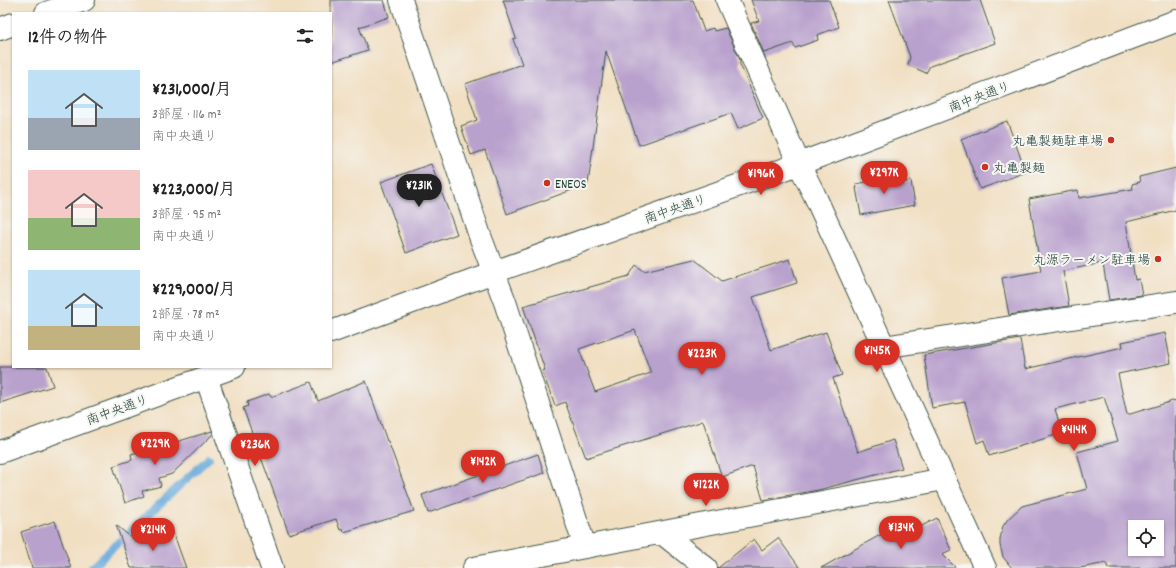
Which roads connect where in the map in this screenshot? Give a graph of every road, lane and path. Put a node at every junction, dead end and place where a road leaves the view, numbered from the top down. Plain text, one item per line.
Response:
1 (401, 0) edge
2 (727, 0) edge
3 (84, 3) edge
4 (50, 12) edge
5 (1176, 21) edge
6 (12, 24) edge
7 (0, 29) edge
8 (799, 164) junction
9 (494, 272) junction
10 (1176, 302) edge
11 (332, 332) edge
12 (883, 347) junction
13 (230, 368) edge
14 (208, 373) edge
15 (0, 452) edge
16 (944, 479) junction
17 (662, 533) junction
18 (585, 547) junction
19 (272, 568) edge
20 (474, 568) edge
21 (706, 568) edge
22 (985, 568) edge

1 - 9 street
2 - 8 street
3 - 4 street
5 - 8 street, 南中央通り
6 - 7 street
8 - 9 street, 南中央通り
8 - 12 street
9 - 11 street, 南中央通り
9 - 18 street
10 - 12 street
12 - 16 street
13 - 14 street, 南中央通り
14 - 15 street, 南中央通り
14 - 19 street
16 - 17 street
16 - 22 street
17 - 18 street
17 - 21 street
18 - 20 street

